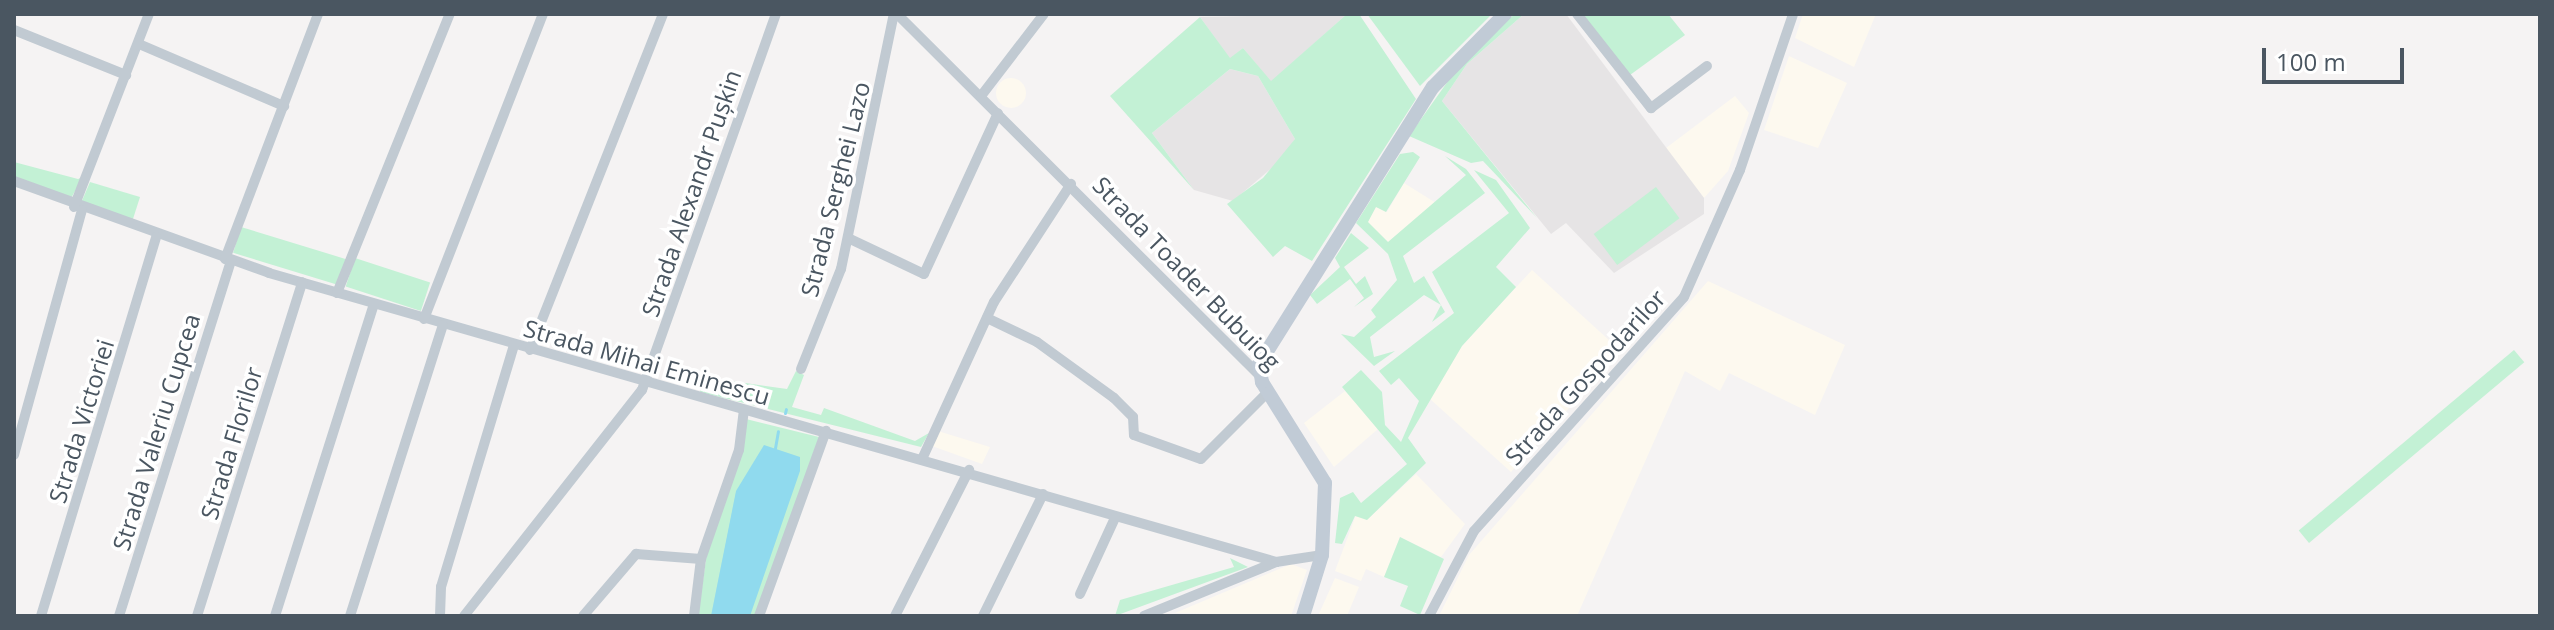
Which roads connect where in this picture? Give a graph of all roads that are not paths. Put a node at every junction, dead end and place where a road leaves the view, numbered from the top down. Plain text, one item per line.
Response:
1 (149, 14) edge
2 (318, 14) edge
3 (450, 14) edge
4 (543, 14) edge
5 (663, 14) edge
6 (776, 14) edge
7 (896, 14) edge
8 (1044, 14) edge
9 (1505, 14) edge
10 (1577, 14) edge
11 (1793, 14) edge
12 (14, 30) edge
13 (139, 44) junction
14 (1707, 66) dead end
15 (126, 75) junction
16 (981, 96) junction
17 (284, 106) junction
18 (998, 113) junction
19 (14, 181) edge
20 (1071, 184) junction
21 (78, 208) junction
22 (156, 237) junction
23 (848, 238) junction
24 (228, 260) junction
25 (302, 282) junction
26 (337, 293) junction
27 (374, 304) junction
28 (987, 318) junction
29 (424, 319) junction
30 (443, 325) junction
31 (514, 345) junction
32 (530, 350) junction
33 (801, 369) dead end
34 (1259, 375) junction
35 (644, 386) junction
36 (1269, 391) junction
37 (744, 411) junction
38 (826, 431) junction
39 (14, 455) edge
40 (923, 457) junction
41 (969, 470) junction
42 (1043, 494) junction
43 (1115, 518) junction
44 (1322, 555) junction
45 (701, 559) junction
46 (1276, 562) junction
47 (1080, 594) dead end
48 (41, 616) edge
49 (119, 616) edge
50 (197, 616) edge
51 (275, 616) edge
52 (350, 616) edge
53 (440, 616) edge
54 (464, 616) edge
55 (583, 616) edge
56 (694, 616) edge
57 (759, 616) edge
58 (895, 616) edge
59 (983, 616) edge
60 (1144, 616) edge
61 (1303, 616) edge
62 (1429, 616) edge

1 - 13 street
2 - 17 street, Strada Valeriu Cupcea
3 - 26 street
4 - 29 street
5 - 32 street
6 - 35 street, Strada Alexandr Pușkin
7 - 16 street, Strada Toader Bubuiog
7 - 23 street, Strada Serghei Lazo
8 - 16 street
9 - 34 street
10 - 14 street
11 - 62 street, Strada Gospodarilor
12 - 15 street
13 - 15 street
13 - 17 street
15 - 21 street
16 - 18 street, Strada Toader Bubuiog
17 - 24 street, Strada Valeriu Cupcea
18 - 20 street, Strada Toader Bubuiog
18 - 23 street
19 - 21 street, Strada Mihai Eminescu
20 - 28 street
20 - 34 street, Strada Toader Bubuiog
21 - 22 street, Strada Mihai Eminescu
21 - 39 street
22 - 24 street, Strada Mihai Eminescu
22 - 48 street, Strada Victoriei
23 - 33 street, Strada Serghei Lazo
24 - 25 street, Strada Mihai Eminescu
24 - 49 street, Strada Valeriu Cupcea
25 - 26 street, Strada Mihai Eminescu
25 - 50 street, Strada Florilor
26 - 27 street, Strada Mihai Eminescu
27 - 29 street, Strada Mihai Eminescu
27 - 51 street
28 - 36 street
28 - 40 street
29 - 30 street, Strada Mihai Eminescu
30 - 31 street, Strada Mihai Eminescu
30 - 52 street
31 - 32 street, Strada Mihai Eminescu
31 - 53 street
32 - 35 street, Strada Mihai Eminescu
34 - 36 street, Strada Toader Bubuiog
35 - 37 street, Strada Mihai Eminescu
35 - 54 street, Strada Alexandr Pușkin
36 - 44 street, Strada Toader Bubuiog
37 - 38 street, Strada Mihai Eminescu
37 - 45 street
38 - 40 street, Strada Mihai Eminescu
38 - 57 street
40 - 41 street, Strada Mihai Eminescu
41 - 42 street, Strada Mihai Eminescu
41 - 58 street
42 - 43 street, Strada Mihai Eminescu
42 - 59 street
43 - 46 street, Strada Mihai Eminescu
43 - 47 street
44 - 46 street
44 - 61 street, Strada Toader Bubuiog
45 - 55 street
45 - 56 street
46 - 60 street

